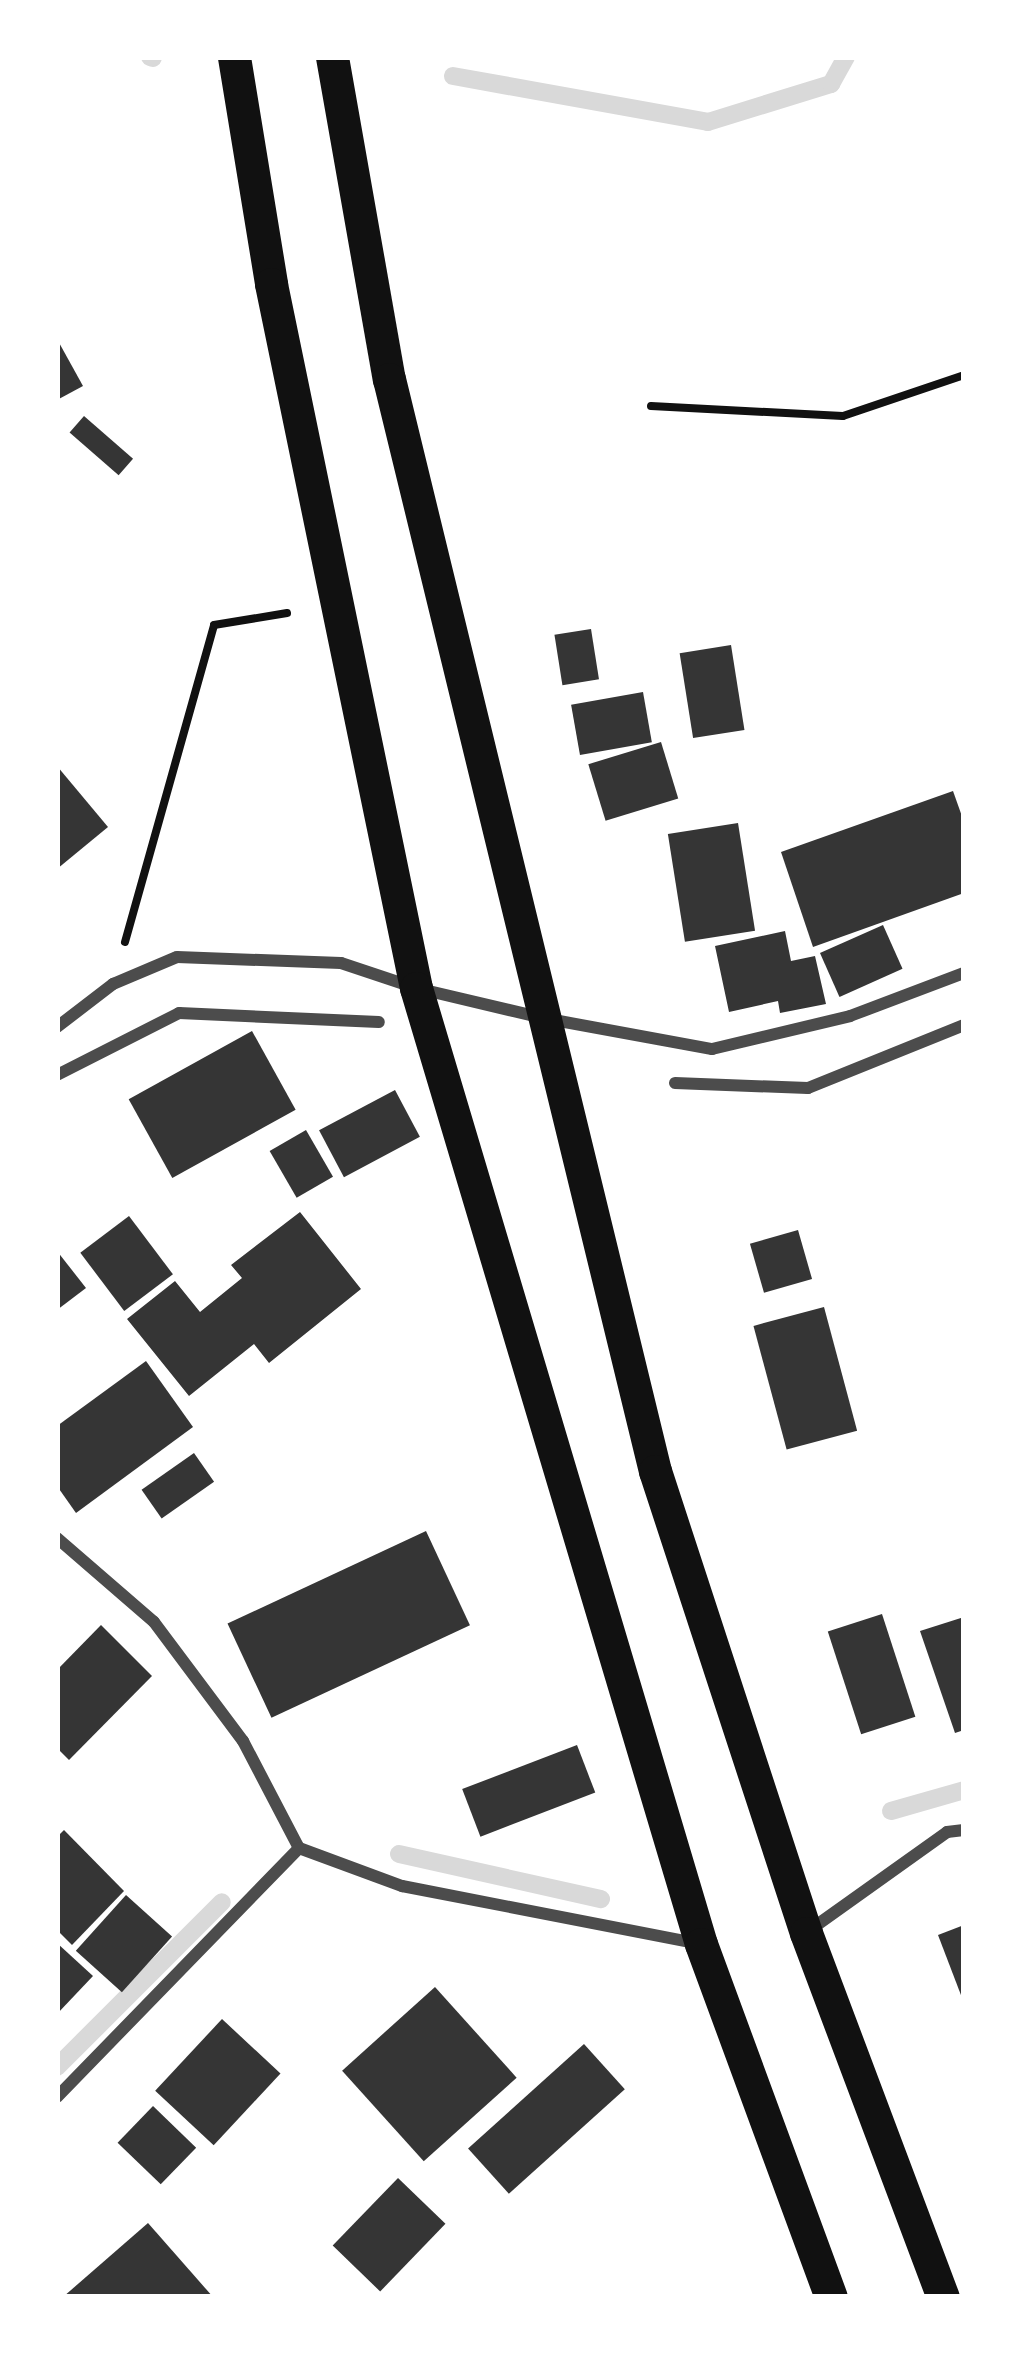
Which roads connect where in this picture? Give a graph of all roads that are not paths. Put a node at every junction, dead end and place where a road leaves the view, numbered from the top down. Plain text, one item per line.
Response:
1 (234, 57) edge
2 (332, 57) edge
3 (964, 973) edge
4 (416, 988) junction
5 (543, 1018) junction
6 (379, 1022) dead end
7 (964, 1025) edge
8 (57, 1027) edge
9 (57, 1075) edge
10 (675, 1083) dead end
11 (57, 1538) edge
12 (964, 1830) edge
13 (299, 1848) junction
14 (806, 1933) junction
15 (701, 1944) junction
16 (57, 2097) edge
17 (831, 2297) edge
18 (943, 2297) edge

1 - 4 highway
2 - 5 highway
3 - 5 street
4 - 5 street
4 - 8 street
4 - 15 highway
5 - 14 highway
6 - 9 street
7 - 10 street
11 - 13 street
12 - 14 street
13 - 15 street
13 - 16 street
14 - 18 highway
15 - 17 highway

